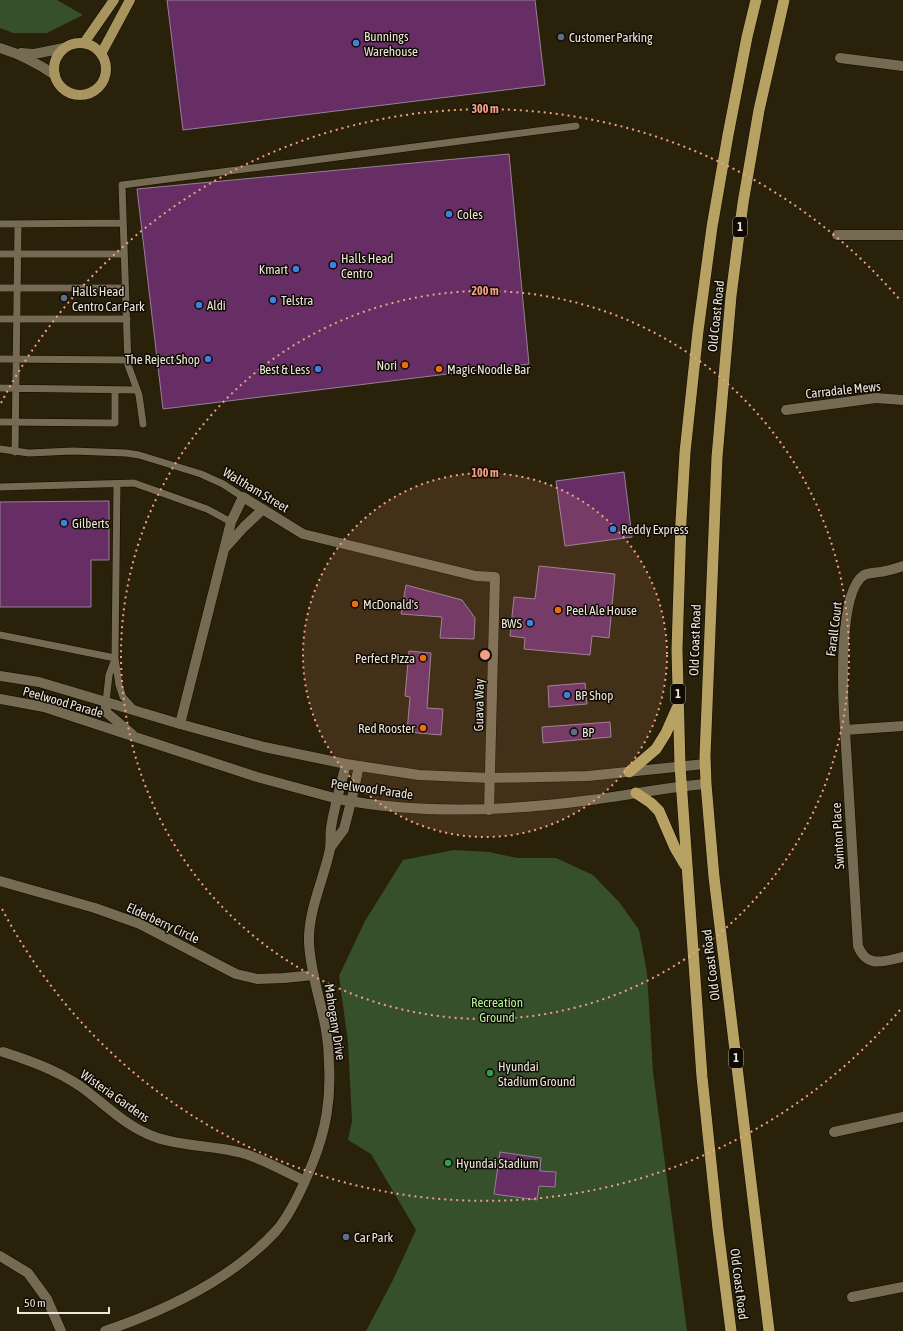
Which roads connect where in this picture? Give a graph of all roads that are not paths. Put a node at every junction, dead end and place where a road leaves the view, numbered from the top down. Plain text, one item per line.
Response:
1 (114, 0) edge
2 (130, 0) edge
3 (748, 0) edge
4 (756, 0) edge
5 (784, 0) edge
6 (747, 37) junction
7 (84, 43) junction
8 (0, 48) edge
9 (64, 48) junction
10 (17, 53) junction
11 (101, 54) junction
12 (840, 58) dead end
13 (903, 66) edge
14 (55, 75) junction
15 (576, 126) dead end
16 (123, 223) junction
17 (0, 224) edge
18 (18, 224) junction
19 (903, 234) edge
20 (836, 235) dead end
21 (0, 254) edge
22 (18, 254) junction
23 (124, 254) junction
24 (0, 288) edge
25 (17, 288) junction
26 (125, 288) junction
27 (0, 319) edge
28 (16, 319) junction
29 (127, 319) junction
30 (0, 359) edge
31 (16, 359) junction
32 (128, 360) junction
33 (0, 388) edge
34 (16, 388) junction
35 (115, 390) junction
36 (137, 390) junction
37 (903, 400) edge
38 (786, 410) dead end
39 (0, 422) edge
40 (15, 422) junction
41 (143, 424) dead end
42 (0, 449) edge
43 (15, 452) junction
44 (117, 484) junction
45 (0, 488) edge
46 (243, 497) junction
47 (263, 509) junction
48 (231, 522) junction
49 (226, 546) junction
50 (903, 566) edge
51 (495, 577) joint
52 (0, 636) edge
53 (115, 658) junction
54 (0, 676) edge
55 (0, 699) edge
56 (106, 702) junction
57 (678, 704) junction
58 (135, 711) junction
59 (180, 724) junction
60 (903, 726) edge
61 (845, 730) junction
62 (139, 739) junction
63 (346, 764) junction
64 (705, 764) junction
65 (359, 766) junction
66 (680, 766) junction
67 (629, 772) junction
68 (490, 778) junction
69 (706, 784) junction
70 (681, 786) junction
71 (636, 793) junction
72 (338, 800) junction
73 (351, 802) junction
74 (489, 810) junction
75 (330, 848) junction
76 (686, 867) junction
77 (0, 881) edge
78 (903, 957) edge
79 (314, 975) junction
80 (3, 1052) dead end
81 (903, 1118) edge
82 (834, 1132) dead end
83 (306, 1181) junction
84 (0, 1256) edge
85 (903, 1288) edge
86 (852, 1297) dead end
87 (62, 1331) edge
88 (105, 1331) edge
89 (731, 1331) edge
90 (769, 1331) edge

1 - 7 main road
2 - 11 main road
3 - 6 highway
4 - 6 highway, Old Coast Road / 1
5 - 64 highway, Old Coast Road / 1
6 - 57 highway, Old Coast Road / 1
7 - 9 main road
7 - 11 main road
8 - 10 street
9 - 10 street
9 - 14 main road
10 - 14 street
11 - 14 main road
12 - 13 street
15 - 16 lane
16 - 18 lane
16 - 23 lane
17 - 18 lane
18 - 22 lane
19 - 20 street
21 - 22 lane
22 - 23 lane
22 - 25 lane
23 - 26 lane
24 - 25 lane
25 - 26 lane
25 - 28 lane
26 - 29 lane
27 - 28 lane
28 - 29 lane
28 - 31 lane
29 - 32 lane
30 - 31 lane
31 - 32 lane
31 - 34 lane
32 - 36 lane
33 - 34 lane
34 - 35 lane
34 - 40 lane
35 - 36 lane
35 - 40 lane
36 - 41 lane
37 - 38 street, Carradale Mews
39 - 40 lane
40 - 43 lane
42 - 43 lane, Waltham Street
43 - 46 lane, Waltham Street
44 - 45 lane
44 - 48 lane
44 - 53 lane
46 - 47 street, Waltham Street
46 - 48 street
47 - 49 street
47 - 51 street, Waltham Street
48 - 49 street
49 - 59 street
50 - 61 street, Farall Court
51 - 68 street, Guava Way
52 - 53 lane
53 - 56 lane
53 - 58 lane
54 - 56 street, Peelwood Parade
55 - 62 street, Peelwood Parade
56 - 58 street, Peelwood Parade
56 - 62 street
57 - 66 highway, Old Coast Road / 1
57 - 67 highway
58 - 59 street, Peelwood Parade
59 - 63 street, Peelwood Parade
60 - 61 street
61 - 78 street, Swinton Place
62 - 72 street, Peelwood Parade
63 - 65 street, Peelwood Parade
63 - 72 street, Mahogany Drive
64 - 66 street, Peelwood Parade
64 - 69 highway, Old Coast Road / 1
65 - 68 street, Peelwood Parade
65 - 73 street, Mahogany Drive
66 - 67 street, Peelwood Parade
66 - 70 highway, Old Coast Road / 1
67 - 68 street, Peelwood Parade
68 - 74 street, Guava Way
69 - 70 street, Peelwood Parade
69 - 90 highway, Old Coast Road / 1
70 - 71 street, Peelwood Parade
70 - 76 highway, Old Coast Road / 1
71 - 74 street, Peelwood Parade
71 - 76 highway
72 - 73 street, Peelwood Parade
72 - 75 street, Mahogany Drive
73 - 74 street, Peelwood Parade
73 - 75 street, Mahogany Drive
75 - 79 street, Mahogany Drive
76 - 89 highway, Old Coast Road / 1
77 - 79 street, Elderberry Circle
79 - 83 street, Mahogany Drive
80 - 83 street, Wisteria Gardens
81 - 82 street
83 - 88 street, Mahogany Drive
84 - 87 street
85 - 86 street

